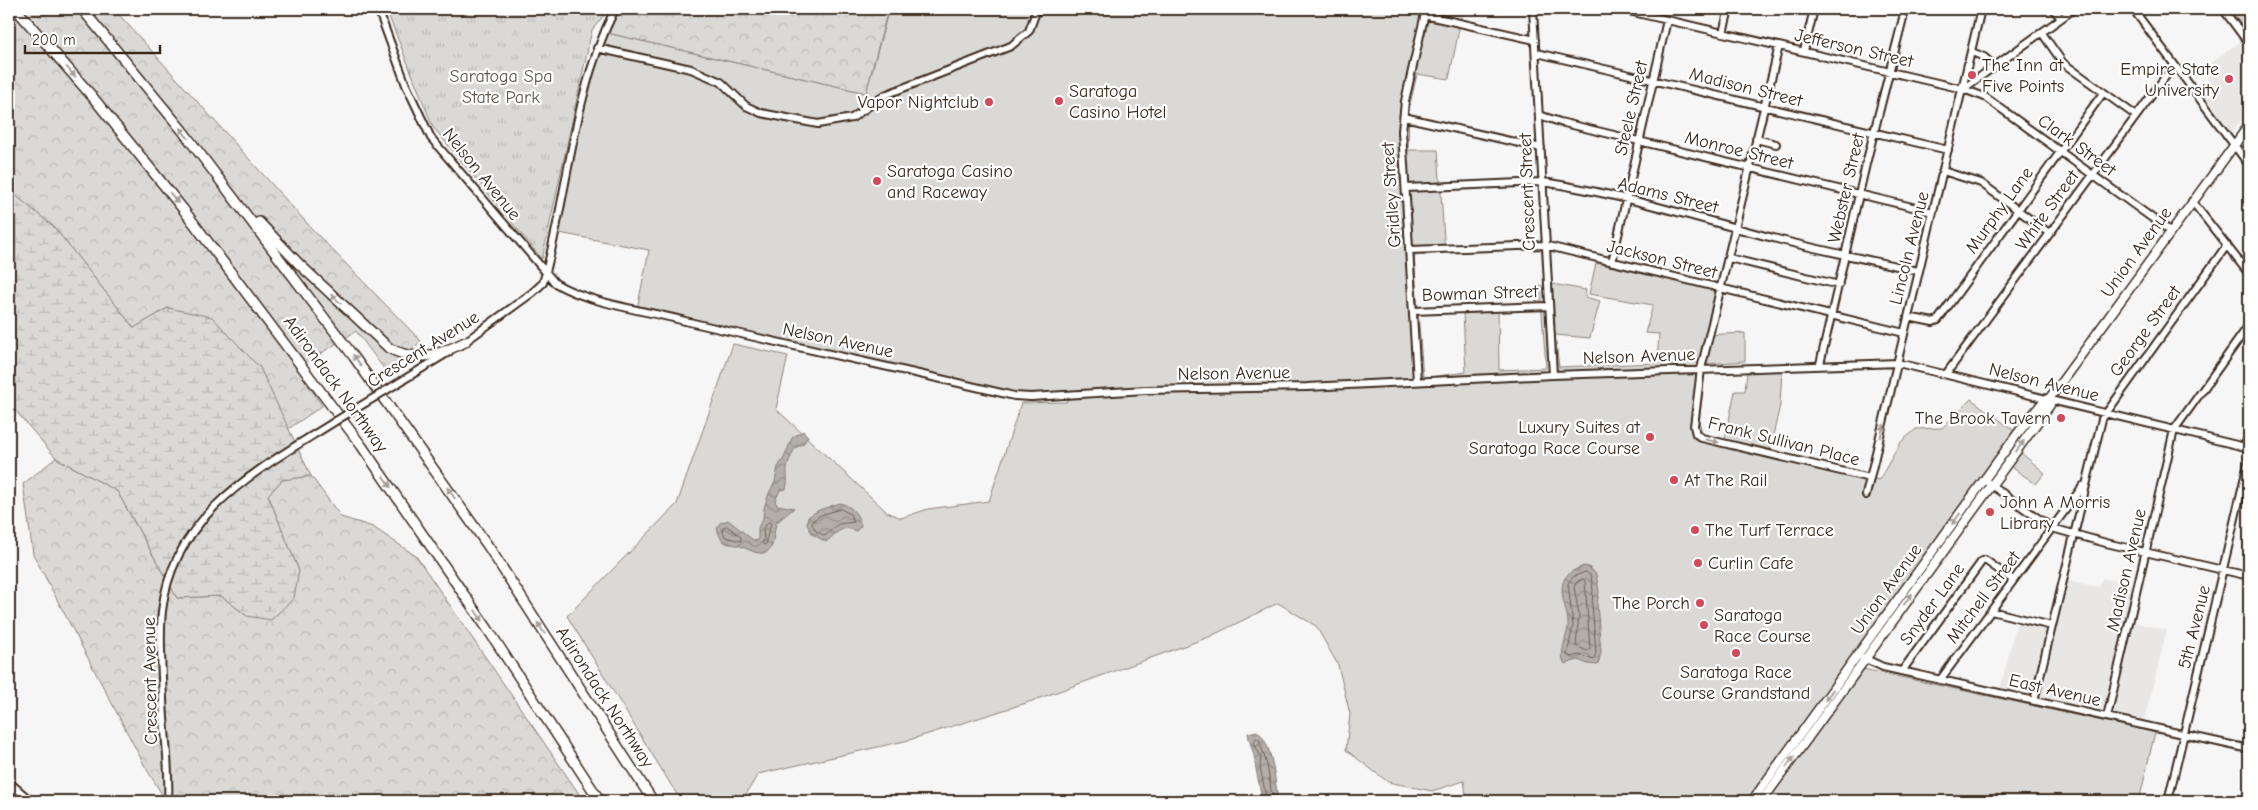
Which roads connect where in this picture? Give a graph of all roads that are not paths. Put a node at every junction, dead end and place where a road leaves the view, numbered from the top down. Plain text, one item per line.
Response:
1 (16, 9) edge
2 (82, 9) edge
3 (378, 9) edge
4 (615, 9) edge
5 (1037, 9) edge
6 (1533, 9) edge
7 (1620, 9) edge
8 (1729, 9) edge
9 (1814, 9) edge
10 (1981, 9) edge
11 (2053, 9) edge
12 (2074, 9) edge
13 (2133, 9) edge
14 (2223, 9) edge
15 (1425, 12) edge
16 (1903, 18) dead end
17 (2061, 18) junction
18 (1667, 20) junction
19 (1724, 33) junction
20 (2042, 33) junction
21 (1535, 40) junction
22 (2249, 44) edge
23 (1779, 46) junction
24 (597, 48) junction
25 (1804, 51) junction
26 (1972, 52) junction
27 (1537, 53) junction
28 (2174, 64) junction
29 (1994, 66) junction
30 (1890, 72) junction
31 (1653, 79) junction
32 (1963, 89) junction
33 (2104, 93) junction
34 (1764, 107) junction
35 (1539, 115) junction
36 (2135, 115) junction
37 (1404, 117) junction
38 (2249, 125) edge
39 (1874, 133) junction
40 (1756, 139) junction
41 (1638, 140) junction
42 (1776, 144) dead end
43 (2234, 145) junction
44 (1541, 148) junction
45 (1948, 150) junction
46 (2059, 152) junction
47 (2249, 165) edge
48 (1750, 168) junction
49 (1943, 171) junction
50 (2092, 174) junction
51 (222, 182) junction
52 (1543, 182) junction
53 (1406, 188) junction
54 (1859, 194) junction
55 (1626, 199) junction
56 (2192, 201) junction
57 (2018, 210) junction
58 (1933, 212) junction
59 (1736, 228) junction
60 (2170, 232) junction
61 (2049, 233) junction
62 (1544, 245) junction
63 (2227, 245) junction
64 (1410, 250) junction
65 (1846, 254) junction
66 (1728, 258) junction
67 (1612, 262) junction
68 (1918, 271) junction
69 (546, 272) junction
70 (2249, 274) edge
71 (1839, 284) junction
72 (1721, 289) junction
73 (1548, 306) junction
74 (1413, 311) junction
75 (1832, 316) junction
76 (1908, 316) junction
77 (2249, 325) edge
78 (1904, 333) junction
79 (465, 342) junction
80 (1898, 363) junction
81 (1820, 364) junction
82 (1701, 369) junction
83 (1553, 374) junction
84 (1946, 374) junction
85 (1417, 381) junction
86 (2049, 399) junction
87 (2105, 413) junction
88 (2174, 430) junction
89 (2249, 437) edge
90 (2246, 447) edge
91 (2249, 459) edge
92 (1870, 478) junction
93 (1984, 480) junction
94 (2086, 483) junction
95 (1992, 485) junction
96 (1866, 495) dead end
97 (2052, 528) junction
98 (2074, 535) junction
99 (2146, 552) junction
100 (2223, 570) junction
101 (2249, 576) edge
102 (2014, 580) junction
103 (1991, 611) junction
104 (2052, 626) junction
105 (1860, 657) junction
106 (1902, 671) junction
107 (1940, 680) junction
108 (2034, 701) junction
109 (2106, 717) junction
110 (2183, 734) junction
111 (2249, 749) edge
112 (9, 782) edge
113 (31, 801) edge
114 (168, 801) edge
115 (600, 801) edge
116 (653, 801) edge
117 (1752, 801) edge
118 (1762, 801) edge
119 (2168, 801) edge

1 -> 115 highway, Adirondack Northway
51 -> 2 highway, Adirondack Northway
3 - 69 street, Nelson Avenue
4 - 24 street, Crescent Avenue
5 - 24 street
6 - 21 street, Crescent Street
7 - 18 street, Jefferson Street
8 - 19 street
9 - 25 street
10 - 26 street, Lincoln Avenue
11 - 17 street
12 - 17 street
13 - 28 street
14 - 22 street
15 - 21 street
15 - 37 street, Gridley Street
16 - 30 street, Webster Street
17 - 20 street
18 - 19 street, Jefferson Street
18 - 31 street, Steele Street
19 - 23 street, Jefferson Street
20 - 29 street
20 - 33 street
21 - 27 street, Crescent Street
23 - 25 street, Jefferson Street
23 - 34 street
24 - 69 street, Crescent Avenue
25 - 30 street, Jefferson Street
26 - 29 street
26 - 32 street, Lincoln Avenue
27 - 31 street, Madison Street
27 - 35 street, Crescent Street
28 - 36 street, White Street
28 - 43 street
29 - 32 street
30 - 32 street, Jefferson Street
30 - 39 street, Webster Street
31 - 34 street, Madison Street
31 - 41 street, Steele Street
32 - 45 street, Lincoln Avenue
32 - 46 street, Clark Street
33 - 36 street
33 - 46 street, Murphy Lane
34 - 39 street, Madison Street
34 - 40 street
35 - 41 street, Monroe Street
35 - 44 street, Crescent Street
36 - 50 street, White Street
37 - 44 street
37 - 53 street, Gridley Street
38 - 43 main road, Union Avenue
39 - 45 street, Madison Street
39 - 54 street, Webster Street
40 - 42 street
40 - 48 street
41 - 48 street, Monroe Street
41 - 55 street, Steele Street
43 - 47 street
43 - 56 main road, Union Avenue
44 - 52 street, Crescent Street
45 - 49 street, Lincoln Avenue
46 - 50 street, Clark Street
46 - 57 street, Murphy Lane
48 - 54 street, Monroe Street
48 - 59 street
49 - 57 street
49 - 58 street, Lincoln Avenue
50 - 60 street, Clark Street
50 - 61 street, White Street
79 -> 51 highway
116 -> 51 highway, Adirondack Northway
52 - 53 street, Adams Street
52 - 55 street, Adams Street
52 - 62 street, Crescent Street
53 - 64 street, Gridley Street
54 - 58 street, Monroe Street
54 - 65 street, Webster Street
55 - 59 street, Adams Street
55 - 67 street, Steele Street
56 - 60 main road, Union Avenue
56 - 63 street
57 - 61 street
57 - 76 street, Murphy Lane
58 - 68 street, Lincoln Avenue
59 - 65 street, Adams Street
59 - 66 street
60 - 86 main road, Union Avenue
61 - 84 street, White Street
62 - 64 street, Jackson Street
62 - 67 street, Jackson Street
62 - 73 street, Crescent Street
63 - 70 street
63 - 87 street, George Street
64 - 74 street, Gridley Street
65 - 68 street, Adams Street
65 - 71 street, Webster Street
66 - 71 street
66 - 72 street
67 - 72 street, Jackson Street
68 - 76 street, Lincoln Avenue
69 - 79 street, Crescent Avenue
69 - 85 street, Nelson Avenue
71 - 75 street, Webster Street
72 - 75 street, Jackson Street
72 - 82 street
73 - 74 street, Bowman Street
73 - 83 street, Crescent Street
74 - 85 street, Gridley Street
75 - 78 street, Jackson Street
75 - 81 street, Webster Street
76 - 78 street, Lincoln Avenue
77 - 88 street
78 - 80 street, Lincoln Avenue
79 - 114 street, Crescent Avenue, bridge
80 - 81 street, Nelson Avenue
80 - 84 street, Nelson Avenue
92 -> 80 street, Lincoln Avenue
81 - 82 street, Nelson Avenue
82 - 83 street, Nelson Avenue
82 -> 92 street, Frank Sullivan Place
83 - 85 street, Nelson Avenue
84 - 86 street, Nelson Avenue
86 - 87 street, Nelson Avenue
86 - 93 main road, Union Avenue
95 -> 86 main road, Union Avenue
87 - 88 street, Nelson Avenue
87 - 94 street, George Street
88 - 90 street, Nelson Avenue
88 - 99 street, Madison Avenue
89 - 90 street
91 - 100 street, 5th Avenue
92 - 96 street, Lincoln Avenue
93 - 95 street
93 -> 105 main road, Union Avenue
94 - 97 street, Mitchell Street
94 - 98 street, George Street
95 - 97 street
105 -> 95 main road, Union Avenue
97 - 98 street
97 - 102 street, Mitchell Street
98 - 99 street
98 - 104 street, George Street
99 - 100 street
99 - 109 street, Madison Avenue
100 - 101 street
100 - 110 street, 5th Avenue
102 - 103 street, Mitchell Street
102 - 106 street, Snyder Lane
103 - 104 street
103 - 107 street, Mitchell Street
104 - 108 street, George Street
105 - 106 street, East Avenue
105 -> 117 main road, Union Avenue
118 -> 105 main road, Union Avenue
106 - 107 street, East Avenue
107 - 108 street, East Avenue
108 - 109 street, East Avenue
109 - 110 street, East Avenue
110 - 111 street, East Avenue
110 - 119 street, 5th Avenue
112 - 113 street

